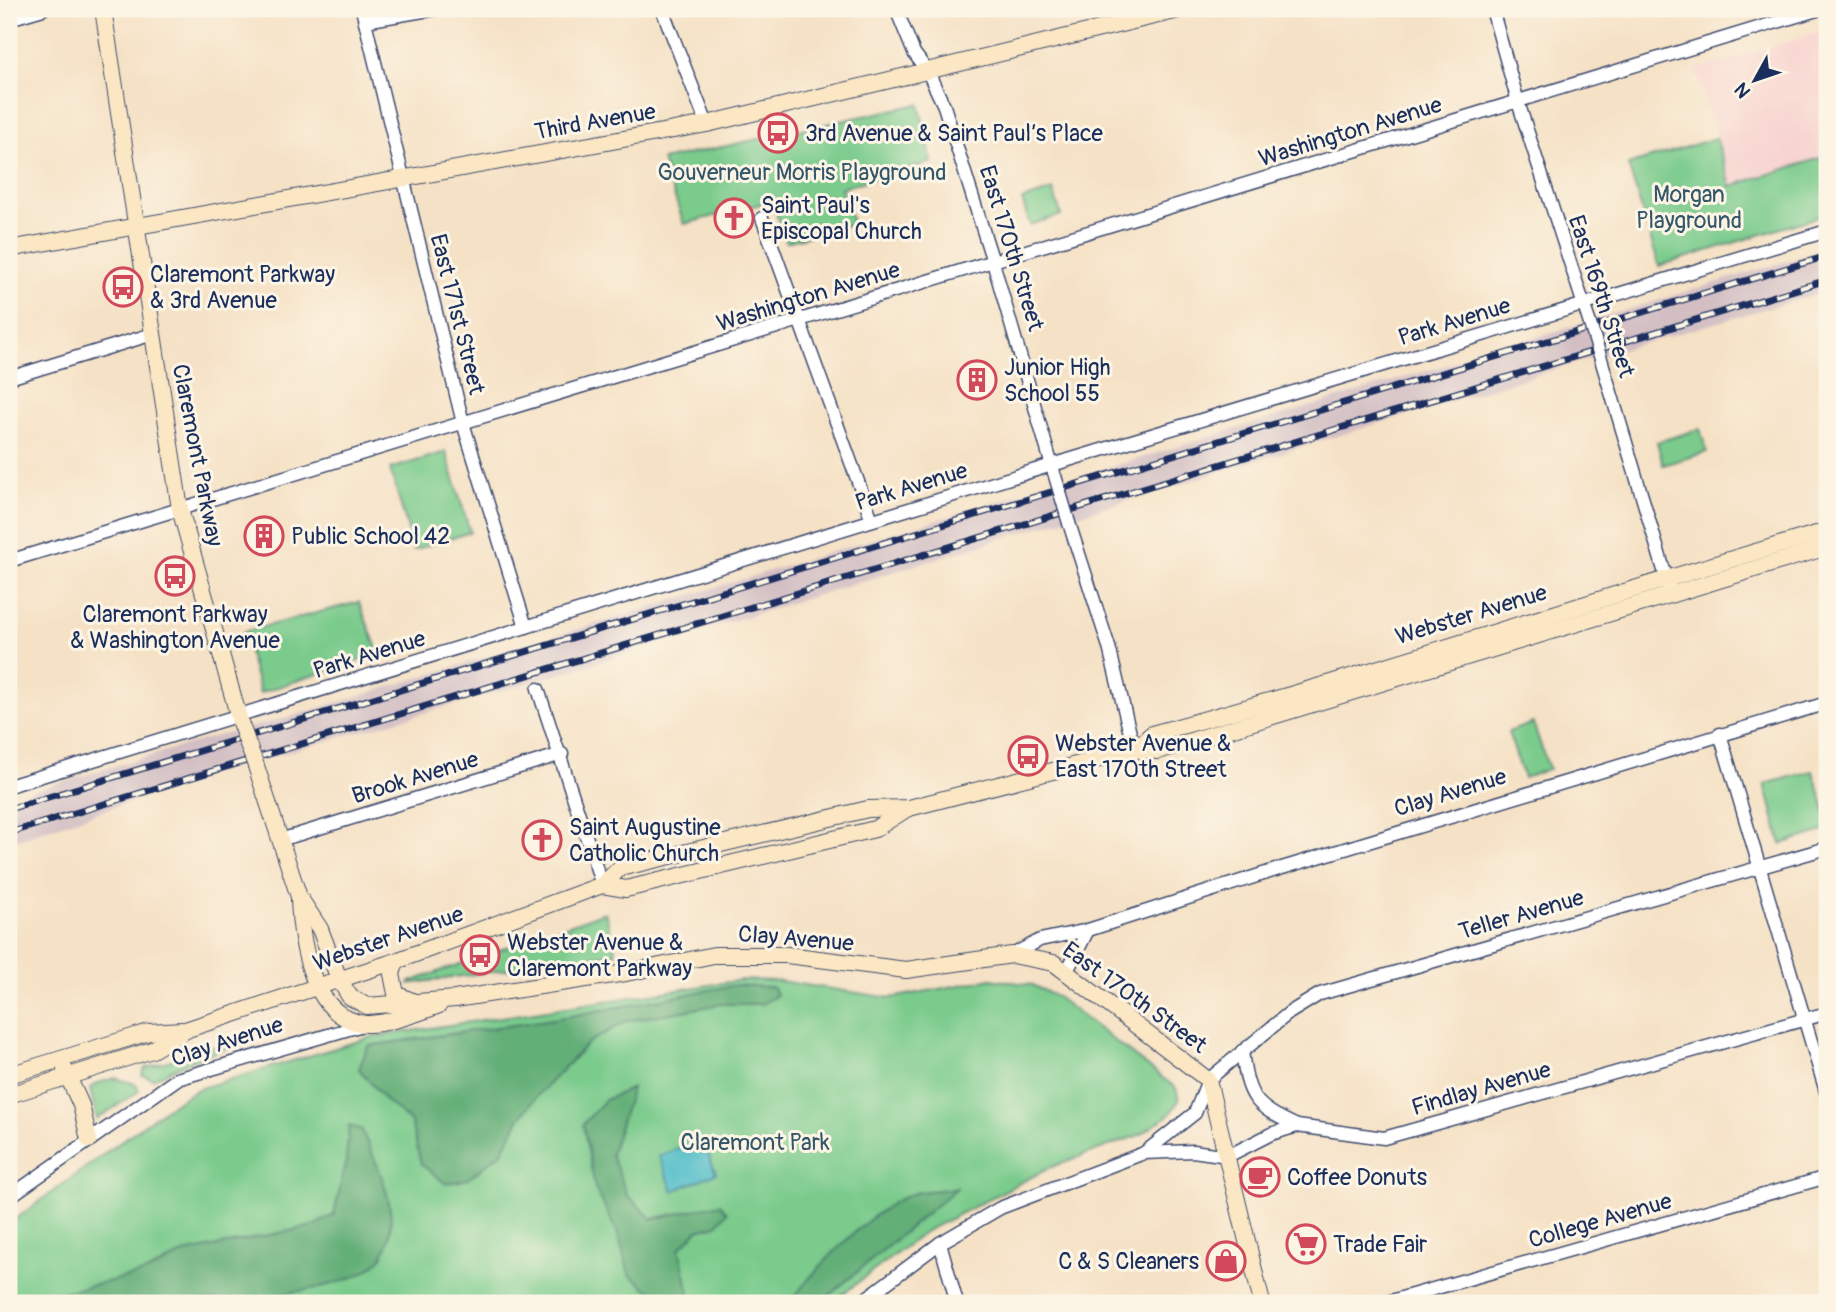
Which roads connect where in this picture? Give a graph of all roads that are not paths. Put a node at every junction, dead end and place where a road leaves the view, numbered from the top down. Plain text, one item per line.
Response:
1 (43, 9) edge
2 (103, 9) edge
3 (435, 9) edge
4 (662, 9) edge
5 (896, 9) edge
6 (1183, 9) edge
7 (1492, 9) edge
8 (1820, 9) edge
9 (363, 15) edge
10 (9, 19) edge
11 (928, 72) junction
12 (1518, 103) junction
13 (707, 124) junction
14 (403, 178) junction
15 (762, 218) dead end
16 (136, 224) junction
17 (1827, 231) edge
18 (9, 249) edge
19 (993, 262) junction
20 (1583, 304) junction
21 (799, 321) junction
22 (153, 334) junction
23 (9, 378) edge
24 (463, 423) junction
25 (1053, 470) junction
26 (180, 509) junction
27 (872, 520) junction
28 (1827, 531) edge
29 (1827, 547) edge
30 (9, 561) edge
31 (1666, 578) junction
32 (1673, 597) junction
33 (526, 627) junction
34 (538, 689) dead end
35 (1827, 703) edge
36 (240, 721) junction
37 (1720, 734) junction
38 (1134, 750) junction
39 (562, 754) junction
40 (9, 786) edge
41 (909, 808) junction
42 (280, 840) junction
43 (1827, 848) edge
44 (1762, 867) junction
45 (602, 885) junction
46 (299, 897) junction
47 (1088, 930) junction
48 (1012, 955) junction
49 (396, 961) junction
50 (1067, 971) junction
51 (339, 979) junction
52 (317, 987) junction
53 (455, 999) junction
54 (412, 1001) junction
55 (1827, 1013) edge
56 (1805, 1019) junction
57 (367, 1024) junction
58 (188, 1029) junction
59 (1242, 1051) junction
60 (60, 1060) junction
61 (9, 1076) edge
62 (68, 1077) junction
63 (1208, 1080) junction
64 (9, 1095) edge
65 (1827, 1095) edge
66 (1297, 1126) junction
67 (89, 1140) junction
68 (1144, 1153) junction
69 (1228, 1156) junction
70 (1827, 1177) edge
71 (9, 1196) edge
72 (940, 1243) junction
73 (860, 1303) edge
74 (957, 1303) edge
75 (1262, 1303) edge
76 (1384, 1303) edge

1 - 10 street
2 - 16 main road, Claremont Parkway
3 - 9 street
4 - 13 street
5 - 11 street, East 170th Street
6 - 11 main road, Third Avenue
7 - 12 street, East 169th Street
8 - 12 street, Washington Avenue
9 - 14 street, East 171st Street
11 - 13 main road, Third Avenue
11 - 19 street, East 170th Street
12 - 19 street, Washington Avenue
12 - 20 street, East 169th Street
13 - 14 main road, Third Avenue
14 - 16 main road, Third Avenue
14 - 24 street, East 171st Street
15 - 21 street
16 - 18 main road, Third Avenue
16 - 22 main road, Claremont Parkway
17 - 20 street, Park Avenue
19 - 21 street, Washington Avenue
19 - 25 street, East 170th Street
20 - 25 street, Park Avenue
20 - 31 street, East 169th Street, bridge
21 - 24 street, Washington Avenue
21 - 27 street
22 - 23 street
22 - 26 main road, Claremont Parkway
24 - 26 street, Washington Avenue
24 - 33 street, East 171st Street
25 - 27 street, Park Avenue
25 - 38 street, East 170th Street, bridge
26 - 30 street, Washington Avenue
26 - 36 main road, Claremont Parkway
27 - 33 street, Park Avenue
28 - 31 main road, Webster Avenue
29 - 32 main road, Webster Avenue
31 - 32 street, East 169th Street
31 - 38 main road, Webster Avenue
32 - 38 main road, Webster Avenue
33 - 36 street, Park Avenue
34 - 39 street
35 - 37 street, Clay Avenue
36 - 40 street, Park Avenue
36 - 42 main road, Claremont Parkway, bridge
37 - 44 street
37 - 47 street, Clay Avenue
38 - 41 main road, Webster Avenue
39 - 42 street, Brook Avenue
39 - 45 street
41 - 45 main road, Webster Avenue
41 - 45 main road, Webster Avenue
42 - 46 main road, Claremont Parkway
43 - 44 street, Teller Avenue
44 - 56 street
44 - 59 street, Teller Avenue
45 - 49 main road, Webster Avenue
46 - 51 main road, Claremont Parkway
46 - 52 main road, Claremont Parkway
47 - 48 street, Clay Avenue
47 - 50 street
48 - 50 main road, East 170th Street
48 - 53 main road, Clay Avenue
49 - 51 main road, Webster Avenue
49 - 54 main road
50 - 63 main road, East 170th Street
51 - 52 main road, Webster Avenue
51 - 54 main road, Clay Avenue
52 - 57 main road
52 - 58 main road, Webster Avenue
53 - 54 main road, Clay Avenue
53 - 57 main road, Clay Avenue
55 - 56 street, Findlay Avenue
56 - 65 street
56 - 66 street, Findlay Avenue
57 - 67 street, Clay Avenue
58 - 60 main road, Webster Avenue
58 - 62 main road, Webster Avenue
59 - 63 street, Teller Avenue
59 - 66 street
60 - 61 main road, Webster Avenue
60 - 62 main road
62 - 64 main road, Webster Avenue
62 - 67 main road
63 - 68 street
63 - 69 main road, East 170th Street
66 - 69 street, Findlay Avenue
67 - 71 street, Clay Avenue
68 - 69 street
68 - 72 street
69 - 75 main road, East 170th Street
70 - 76 street, College Avenue
72 - 73 street
72 - 74 street

